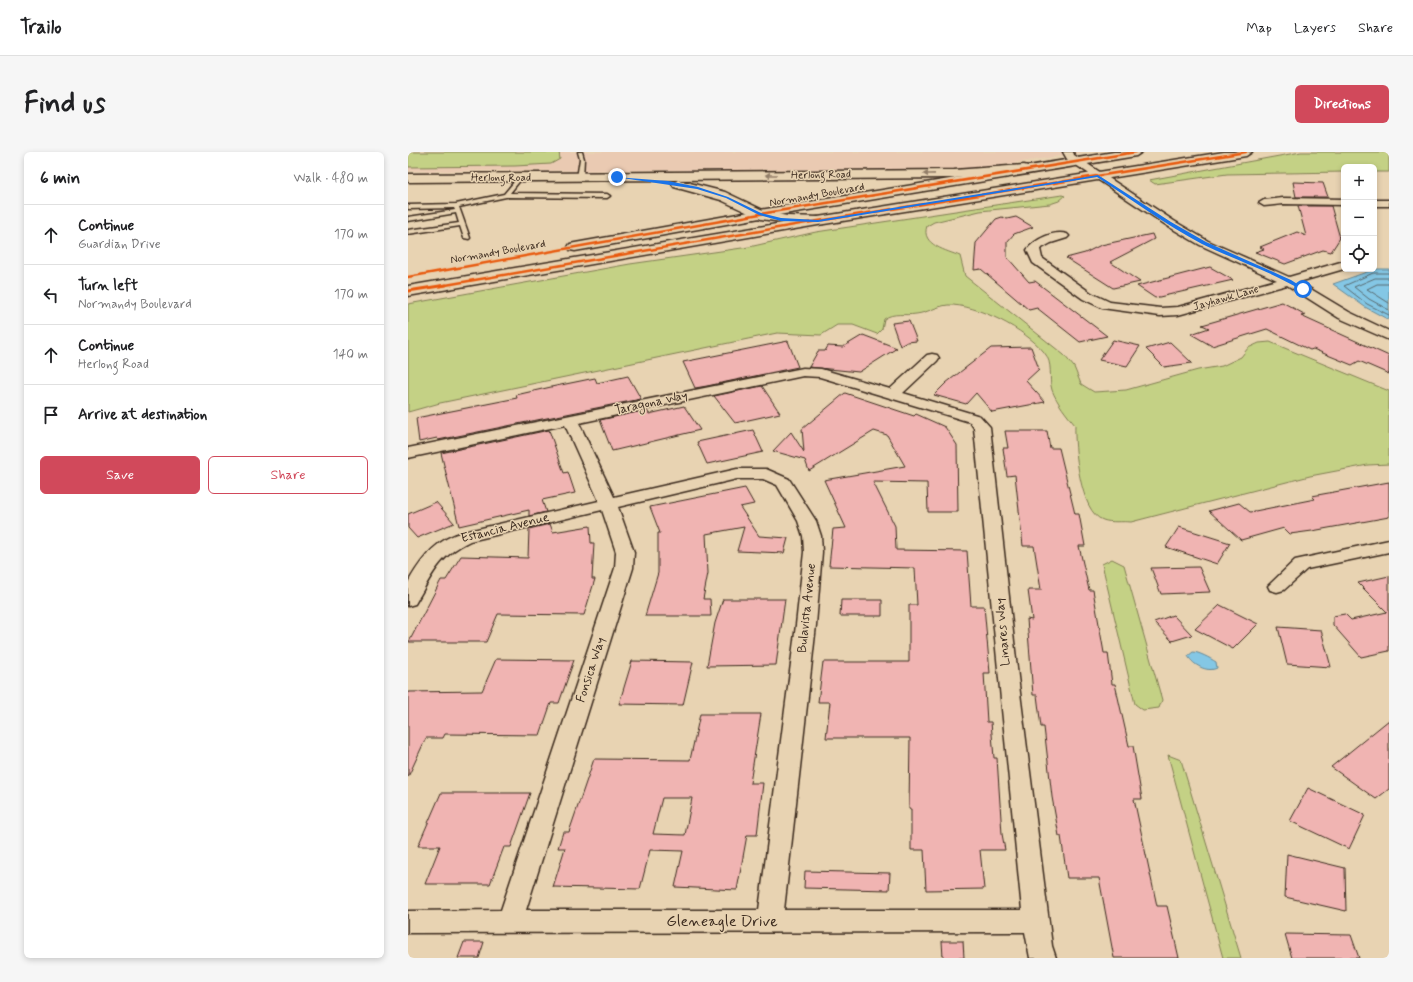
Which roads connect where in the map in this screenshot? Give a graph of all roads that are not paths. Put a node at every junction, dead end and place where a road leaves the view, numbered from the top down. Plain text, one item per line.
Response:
1 (580, 152) edge
2 (1109, 152) edge
3 (1136, 152) edge
4 (1246, 152) edge
5 (1076, 155) edge
6 (1024, 170) junction
7 (1098, 176) junction
8 (617, 177) junction
9 (408, 178) edge
10 (519, 178) junction
11 (580, 178) junction
12 (506, 195) junction
13 (607, 196) dead end
14 (1264, 203) dead end
15 (1341, 203) edge
16 (1377, 203) edge
17 (1389, 203) edge
18 (408, 207) edge
19 (457, 209) junction
20 (760, 214) junction
21 (408, 219) edge
22 (818, 221) junction
23 (461, 224) junction
24 (408, 232) edge
25 (1063, 236) dead end
26 (467, 238) dead end
27 (1341, 266) edge
28 (408, 277) edge
29 (1289, 281) junction
30 (408, 291) edge
31 (1389, 336) edge
32 (932, 358) dead end
33 (893, 394) junction
34 (570, 420) junction
35 (408, 453) edge
36 (608, 503) junction
37 (1389, 546) edge
38 (1277, 586) dead end
39 (408, 600) edge
40 (770, 921) junction
41 (1036, 921) junction
42 (408, 922) edge
43 (510, 922) junction
44 (1043, 958) edge

1 - 11 lane
2 - 5 main road
3 - 5 main road, Normandy Boulevard
4 - 7 main road, Normandy Boulevard
5 - 6 main road, Normandy Boulevard
5 - 7 street
6 -> 8 main road, Herlong Road
6 - 20 main road, Normandy Boulevard
7 - 22 main road, Normandy Boulevard
7 - 29 street
8 - 11 main road, Herlong Road
8 - 20 main road, Herlong Road
9 - 10 main road, Herlong Road
10 - 11 main road, Herlong Road
10 - 12 lane
12 - 13 lane
12 - 19 lane
14 - 15 street
16 - 17 street
18 - 19 lane
19 - 21 lane
19 - 23 lane
20 - 22 main road, Herlong Road
20 - 28 main road, Normandy Boulevard
22 - 30 main road, Normandy Boulevard
23 - 24 lane
23 - 26 lane
25 - 29 street, Jayhawk Lane
27 - 29 street, Jayhawk Lane
29 - 31 street
32 - 33 street
33 - 34 street, Taragona Way
33 - 41 street, Linares Way
34 - 35 street, Taragona Way
34 - 36 street, Fonsica Way
36 - 39 street, Estancia Avenue
36 - 40 street, Bulavista Avenue
36 - 43 street, Fonsica Way
37 - 38 street
40 - 41 street, Gleneagle Drive
40 - 43 street, Gleneagle Drive
41 - 44 street, Linares Way
42 - 43 street, Gleneagle Drive

